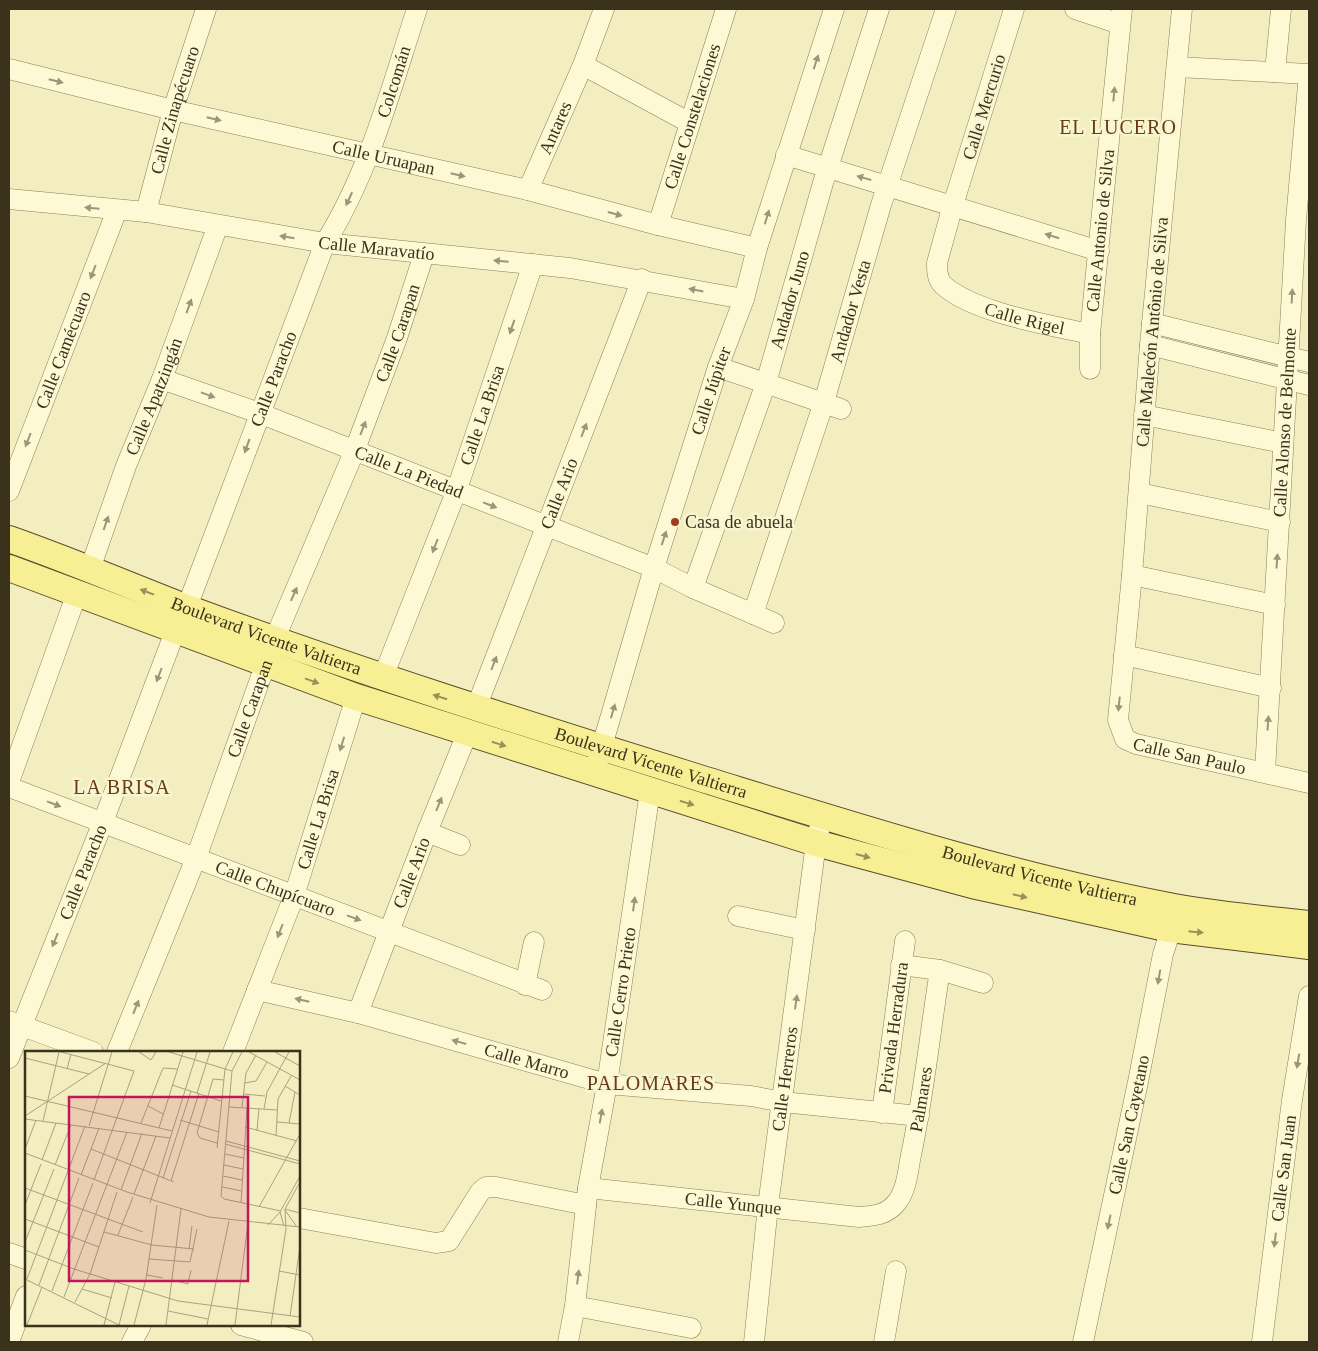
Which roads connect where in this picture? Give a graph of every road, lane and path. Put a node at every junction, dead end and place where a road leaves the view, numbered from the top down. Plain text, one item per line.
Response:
1 (206, 9) edge
2 (417, 9) edge
3 (604, 9) edge
4 (726, 9) edge
5 (834, 9) edge
6 (879, 9) edge
7 (946, 9) edge
8 (1014, 9) edge
9 (1075, 9) edge
10 (1182, 9) edge
11 (1281, 9) edge
12 (1121, 16) edge
13 (583, 65) junction
14 (1176, 68) junction
15 (9, 69) edge
16 (1275, 72) junction
17 (1309, 74) edge
18 (173, 110) junction
19 (690, 123) junction
20 (369, 155) junction
21 (786, 155) junction
22 (829, 168) junction
23 (888, 185) junction
24 (528, 190) junction
25 (11, 205) edge
26 (953, 205) junction
27 (116, 210) junction
28 (146, 212) junction
29 (1303, 222) edge
30 (218, 225) junction
31 (658, 225) junction
32 (325, 243) junction
33 (757, 248) junction
34 (1099, 251) junction
35 (424, 254) junction
36 (533, 264) junction
37 (642, 280) junction
38 (961, 297) joint
39 (744, 299) junction
40 (1152, 323) junction
41 (1090, 334) junction
42 (1150, 345) junction
43 (1289, 356) junction
44 (1309, 362) edge
45 (718, 367) junction
46 (1090, 368) dead end
47 (162, 379) junction
48 (1288, 380) junction
49 (766, 383) junction
50 (1309, 385) edge
51 (832, 405) junction
52 (259, 414) junction
53 (1144, 415) junction
54 (1283, 443) junction
55 (354, 452) junction
56 (9, 490) edge
57 (456, 492) junction
58 (1138, 493) junction
59 (1280, 522) junction
60 (546, 526) junction
61 (9, 539) edge
62 (9, 568) edge
63 (654, 568) junction
64 (90, 569) junction
65 (1132, 575) junction
66 (693, 588) junction
67 (77, 593) junction
68 (1274, 605) junction
69 (753, 614) junction
70 (181, 618) junction
71 (774, 623) dead end
72 (274, 638) junction
73 (1124, 655) junction
74 (266, 664) junction
75 (383, 676) junction
76 (1270, 688) junction
77 (356, 697) junction
78 (476, 708) junction
79 (467, 734) junction
80 (602, 748) junction
81 (1265, 772) junction
82 (593, 774) junction
83 (9, 782) edge
84 (1309, 783) edge
85 (9, 787) edge
86 (650, 791) junction
87 (822, 816) junction
88 (103, 822) junction
89 (427, 832) junction
90 (816, 843) junction
91 (460, 845) dead end
92 (196, 858) junction
93 (294, 896) junction
94 (738, 916) dead end
95 (1174, 919) junction
96 (1309, 924) edge
97 (806, 930) junction
98 (390, 931) junction
99 (905, 941) dead end
100 (534, 942) dead end
101 (1309, 946) edge
102 (901, 965) junction
103 (940, 970) junction
104 (983, 982) dead end
105 (257, 990) junction
106 (1309, 996) edge
107 (358, 1013) junction
108 (1307, 1020) edge
109 (15, 1023) edge
110 (89, 1051) edge
111 (117, 1051) edge
112 (233, 1051) edge
113 (9, 1058) edge
114 (607, 1084) junction
115 (783, 1102) junction
116 (882, 1113) junction
117 (919, 1116) junction
118 (587, 1196) junction
119 (768, 1206) junction
120 (878, 1215) joint
121 (300, 1218) edge
122 (9, 1252) edge
123 (25, 1259) edge
124 (896, 1271) dead end
125 (25, 1299) edge
126 (575, 1306) junction
127 (140, 1326) edge
128 (245, 1326) edge
129 (691, 1328) dead end
130 (755, 1338) edge
131 (9, 1342) edge
132 (132, 1342) edge
133 (303, 1342) edge
134 (568, 1342) edge
135 (884, 1342) edge
136 (1083, 1342) edge
137 (1262, 1342) edge

1 - 18 street, Calle Zinapécuaro
2 - 20 street, Colcomán
3 - 13 street, Antares
4 - 19 street, Calle Constelaciones
21 -> 5 street, Calle Júpiter
6 - 22 street, Andador Juno
7 - 23 street, Andador Vesta
8 - 26 street, Calle Mercurio
9 - 12 street
10 - 14 street, Calle Malecón Antônio de Silva
11 - 16 street
34 -> 12 street, Calle Antonio de Silva
13 - 19 street
13 - 24 street, Antares
14 - 16 street
14 - 40 street, Calle Malecón Antônio de Silva
15 -> 18 street, Calle Uruapan
16 - 17 street
17 - 29 street, Calle Alonso de Belmonte
18 -> 20 street, Calle Uruapan
18 - 28 street, Calle Zinapécuaro
19 - 31 street, Calle Constelaciones
20 -> 24 street, Calle Uruapan
20 -> 32 street, Calle Paracho
21 - 22 street
33 -> 21 street, Calle Júpiter
23 -> 22 street
22 - 49 street, Andador Juno
23 - 26 street
23 - 51 street, Andador Vesta
24 -> 31 street, Calle Uruapan
27 -> 25 street, Calle Maravatío
34 -> 26 street
26 - 38 street, Calle Mercurio
27 - 28 street, Calle Maravatío
27 -> 56 street, Calle Camécuaro
28 - 30 street, Calle Maravatío
43 -> 29 street, Calle Alonso de Belmonte
32 -> 30 street, Calle Maravatío
47 -> 30 street, Calle Apatzingán
31 - 33 street, Calle Uruapan
32 - 35 street, Calle Maravatío
32 - 52 street, Calle Paracho
33 - 39 street, Calle Júpiter
34 - 41 street, Calle Antonio de Silva
36 -> 35 street, Calle Maravatío
55 -> 35 street, Calle Carapan
36 - 37 street, Calle Maravatío
36 -> 57 street, Calle La Brisa
39 -> 37 street, Calle Maravatío
60 -> 37 street, Calle Ario
38 - 41 street, Calle Rigel
39 - 45 street, Calle Júpiter
40 - 42 street, Calle Malecón Antônio de Silva
40 - 43 street
41 - 46 street, Calle Antonio de Silva
42 - 48 street
42 - 53 street, Calle Malecón Antônio de Silva
43 - 44 street
43 - 48 street, Calle Alonso de Belmonte
45 - 49 street
63 -> 45 street, Calle Júpiter
47 -> 52 street, Calle La Piedad
64 -> 47 street, Calle Apatzingán
48 - 50 street
48 - 54 street, Calle Alonso de Belmonte
49 - 51 street
49 - 66 street, Andador Juno
51 - 69 street, Andador Vesta
52 - 55 street, Calle La Piedad
52 -> 70 street, Calle Paracho
53 - 54 street
53 - 58 street, Calle Malecón Antônio de Silva
54 - 59 street, Calle Alonso de Belmonte
55 - 57 street, Calle La Piedad
72 -> 55 street, Calle Carapan
57 -> 60 street, Calle La Piedad
57 -> 75 street, Calle La Brisa
58 - 59 street
58 - 65 street, Calle Malecón Antônio de Silva
68 -> 59 street, Calle Alonso de Belmonte
60 - 63 street, Calle La Piedad
78 -> 60 street, Calle Ario
61 - 64 main road, Boulevard Vicente Valtierra
62 - 67 main road, Boulevard Vicente Valtierra
63 - 66 street, Calle La Piedad
80 -> 63 street, Calle Júpiter
70 -> 64 main road, Boulevard Vicente Valtierra
65 - 68 street
65 - 73 street, Calle Malecón Antônio de Silva
66 - 69 street, Calle La Piedad
67 - 70 main road, Boulevard Vicente Valtierra
67 - 83 street
68 - 76 street, Calle Alonso de Belmonte
69 - 71 street, Calle La Piedad
70 - 72 main road, Boulevard Vicente Valtierra
70 - 74 main road, Boulevard Vicente Valtierra
70 -> 88 street, Calle Paracho
72 - 74 street, Calle Carapan
72 - 75 main road, Boulevard Vicente Valtierra
73 - 76 street
73 -> 81 street, Calle San Paulo
74 -> 77 main road, Boulevard Vicente Valtierra
74 - 92 street, Calle Carapan
78 -> 75 main road, Boulevard Vicente Valtierra
81 -> 76 street, Calle Alonso de Belmonte
77 - 79 main road, Boulevard Vicente Valtierra
77 -> 93 street, Calle La Brisa
78 - 80 main road, Boulevard Vicente Valtierra
79 -> 82 main road, Boulevard Vicente Valtierra
89 -> 79 street, Calle Ario
80 - 82 street, Calle Júpiter
80 - 87 main road, Boulevard Vicente Valtierra
81 - 84 street, Calle San Paulo
82 - 86 main road, Boulevard Vicente Valtierra
85 -> 88 street, Calle Chupícuaro
86 -> 90 main road, Boulevard Vicente Valtierra
114 -> 86 street, Calle Cerro Prieto
87 - 90 street, Calle Herreros
87 - 95 main road, Boulevard Vicente Valtierra
88 - 92 street, Calle Chupícuaro
88 -> 109 street, Calle Paracho
89 - 91 street
89 - 98 street, Calle Ario
90 -> 95 main road, Boulevard Vicente Valtierra
90 - 97 street, Calle Herreros
92 - 93 street, Calle Chupícuaro
111 -> 92 street, Calle Carapan
93 -> 98 street, Calle Chupícuaro
93 -> 105 street, Calle La Brisa
94 - 97 street
95 - 96 main road, Boulevard Vicente Valtierra
95 -> 101 main road, Boulevard Vicente Valtierra
95 -> 136 street, Calle San Cayetano
115 -> 97 street, Calle Herreros
98 - 100 street, Calle Chupícuaro
98 - 107 street, Calle Ario
99 - 102 street, Privada Herradura
102 - 103 street
102 - 116 street, Privada Herradura
103 - 104 street
103 - 117 street, Palmares
107 -> 105 street, Calle Marro
105 - 112 street, Calle La Brisa
106 - 108 street, Calle San Juan
114 -> 107 street, Calle Marro
108 -> 137 street, Calle San Juan
109 - 110 street
109 - 113 street, Calle Paracho
114 - 115 street, Calle Marro
118 -> 114 street, Calle Cerro Prieto
115 - 116 street, Calle Marro
115 - 119 street, Calle Herreros
116 - 117 street, Calle Marro
117 - 120 street, Palmares
118 - 119 street, Calle Yunque
118 - 121 street, Calle Yunque
126 -> 118 street, Calle Cerro Prieto
119 - 120 street, Calle Yunque
119 - 130 street, Calle Herreros
122 - 123 street
124 - 135 street
125 - 131 street
126 - 129 street
126 - 134 street, Calle Cerro Prieto
127 - 132 street
128 - 133 street

